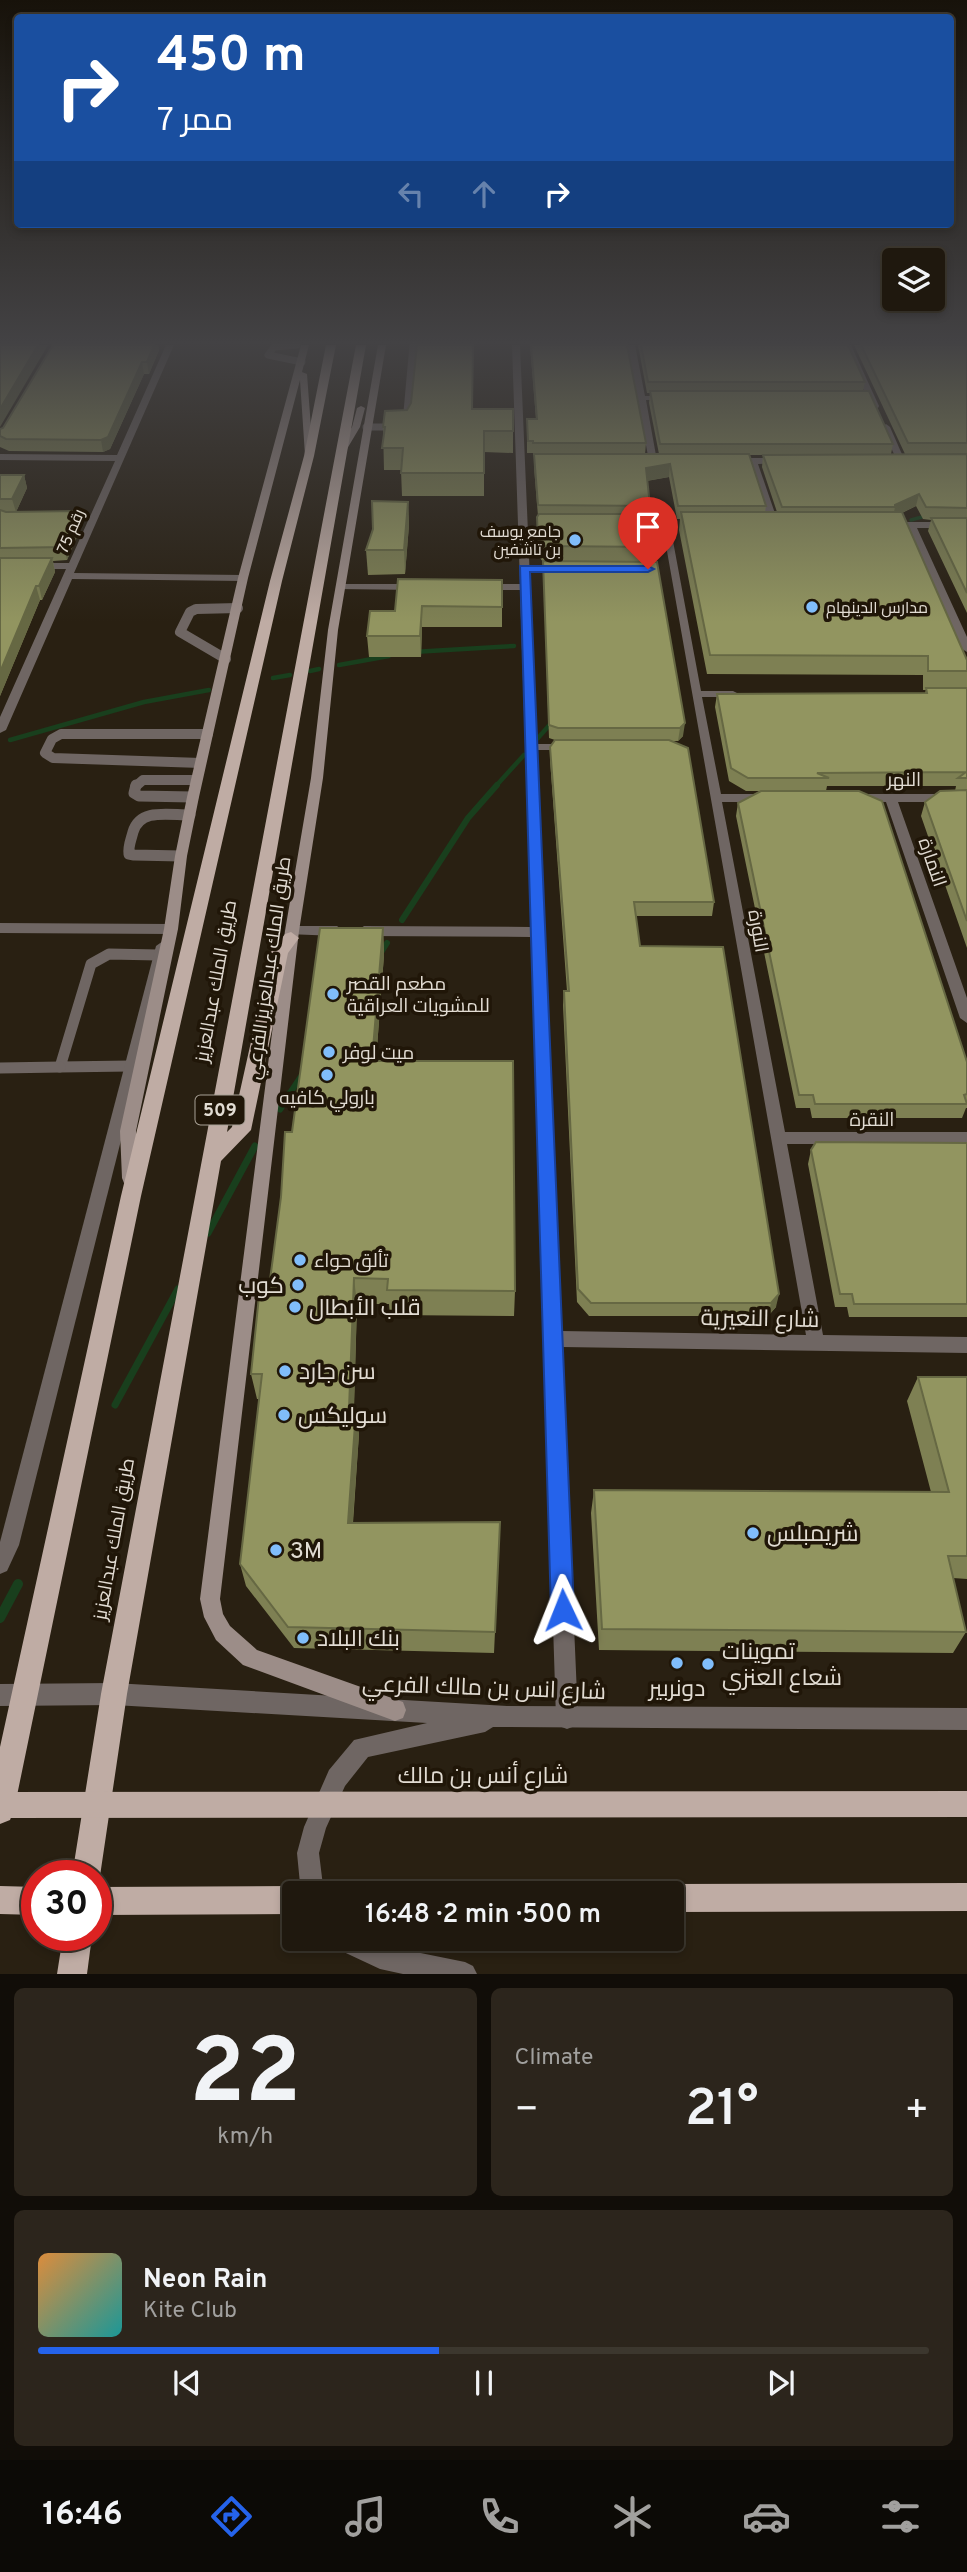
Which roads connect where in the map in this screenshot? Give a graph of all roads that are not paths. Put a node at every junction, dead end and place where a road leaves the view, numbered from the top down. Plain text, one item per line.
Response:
1 (131, 437) edge
2 (281, 437) edge
3 (308, 437) edge
4 (313, 437) edge
5 (343, 437) edge
6 (350, 437) edge
7 (364, 437) edge
8 (526, 437) edge
9 (648, 437) edge
10 (890, 437) edge
11 (340, 454) junction
12 (309, 456) junction
13 (0, 457) edge
14 (122, 458) junction
15 (639, 461) edge
16 (653, 461) junction
17 (665, 461) edge
18 (728, 461) edge
19 (753, 461) junction
20 (793, 461) edge
21 (888, 461) edge
22 (901, 461) junction
23 (915, 461) edge
24 (79, 518) edge
25 (93, 518) junction
26 (665, 525) dead end
27 (760, 525) edge
28 (774, 525) junction
29 (787, 525) edge
30 (870, 525) edge
31 (911, 525) junction
32 (967, 525) edge
33 (0, 566) edge
34 (71, 571) junction
35 (243, 578) junction
36 (341, 587) junction
37 (433, 587) edge
38 (472, 587) edge
39 (525, 587) junction
40 (238, 608) junction
41 (967, 649) edge
42 (226, 659) junction
43 (696, 694) junction
44 (750, 695) edge
45 (0, 730) edge
46 (208, 734) junction
47 (531, 747) junction
48 (585, 747) edge
49 (201, 763) junction
50 (197, 780) junction
51 (193, 797) junction
52 (715, 798) junction
53 (783, 798) edge
54 (837, 798) edge
55 (891, 798) junction
56 (967, 798) edge
57 (190, 815) junction
58 (181, 856) junction
59 (0, 928) edge
60 (171, 929) junction
61 (538, 932) junction
62 (291, 934) junction
63 (159, 955) junction
64 (967, 1018) edge
65 (60, 1066) junction
66 (130, 1066) junction
67 (0, 1068) edge
68 (778, 1138) junction
69 (967, 1138) edge
70 (212, 1158) junction
71 (131, 1196) junction
72 (553, 1339) junction
73 (816, 1343) junction
74 (967, 1345) edge
75 (0, 1564) edge
76 (114, 1694) junction
77 (0, 1695) edge
78 (25, 1695) junction
79 (395, 1710) junction
80 (507, 1717) junction
81 (567, 1718) junction
82 (967, 1719) edge
83 (967, 1804) edge
84 (0, 1807) edge
85 (88, 1860) edge
86 (311, 1881) edge
87 (967, 1897) edge
88 (684, 1898) edge
89 (0, 1900) edge
90 (282, 1900) edge
91 (21, 1901) edge
92 (112, 1901) edge
93 (76, 1951) edge
94 (367, 1951) edge
95 (72, 1973) edge
96 (465, 1973) edge

1 - 14 street, رقم 75
2 - 35 main road
3 - 12 main road
4 - 12 main road, طريق الملك عبدالعزيز
5 - 11 main road, طريق الملك عبدالعزيز / 509
6 - 11 main road
7 - 36 main road, طريق الملك عبدالعزيز الفرعي
8 - 39 street
9 - 16 street
10 - 22 street
11 - 70 main road, طريق الملك عبدالعزيز / 509
12 - 71 main road, طريق الملك عبدالعزيز
13 - 14 street
14 - 25 street, رقم 75
15 - 16 street
16 - 17 street
18 - 19 street
19 - 20 street
19 - 28 street
21 - 22 street
22 - 23 street
24 - 25 street
25 - 34 street, رقم 75
26 - 43 street, النورة
27 - 28 street
28 - 29 street
30 - 31 street
31 - 32 street
31 - 41 street
33 - 34 street
34 - 35 street
34 - 45 street, رقم 75
35 - 40 main road
36 - 37 street
36 - 62 main road, طريق الملك عبدالعزيز الفرعي
38 - 39 street
39 - 47 street
40 - 42 main road
40 - 42 lane
42 - 46 main road
43 - 44 street
43 - 52 street, النورة
46 - 49 main road
46 - 49 lane
47 - 48 street
47 - 61 street
49 - 50 main road
50 - 51 main road
50 - 51 lane
51 - 57 main road
52 - 53 street
52 - 68 street, النورة
54 - 55 street, النهر
55 - 56 street, النهر
55 - 64 street, النمارة
57 - 58 main road
57 - 58 lane
58 - 60 main road
59 - 60 street
60 - 63 street
60 - 71 main road
61 - 62 street
61 - 72 street
62 - 70 main road
62 - 79 main road, طريق الملك عبدالعزيز الفرعي
63 - 65 lane
63 - 66 street
65 - 66 lane
65 - 67 lane
66 - 75 street
68 - 69 street, النقرة
68 - 73 street, النورة
70 - 76 main road, طريق الملك عبدالعزيز / 509
71 - 78 main road, طريق الملك عبدالعزيز
72 - 73 street, شارع النعيرية
72 - 81 street
73 - 74 street, شارع النعيرية
76 - 78 street, شارع انس بن مالك الفرعي
76 - 79 street, شارع انس بن مالك الفرعي
76 - 85 main road, طريق الملك عبدالعزيز / 509
77 - 78 street, شارع انس بن مالك الفرعي
78 - 84 main road, طريق الملك عبدالعزيز
79 - 80 street, شارع انس بن مالك الفرعي
80 - 81 street, شارع انس بن مالك الفرعي
80 - 86 street
81 - 82 street, شارع انس بن مالك الفرعي
83 - 84 main road, شارع أنس بن مالك, bridge
87 - 88 main road
89 - 91 main road
90 - 92 main road
93 - 95 main road
94 - 96 street

